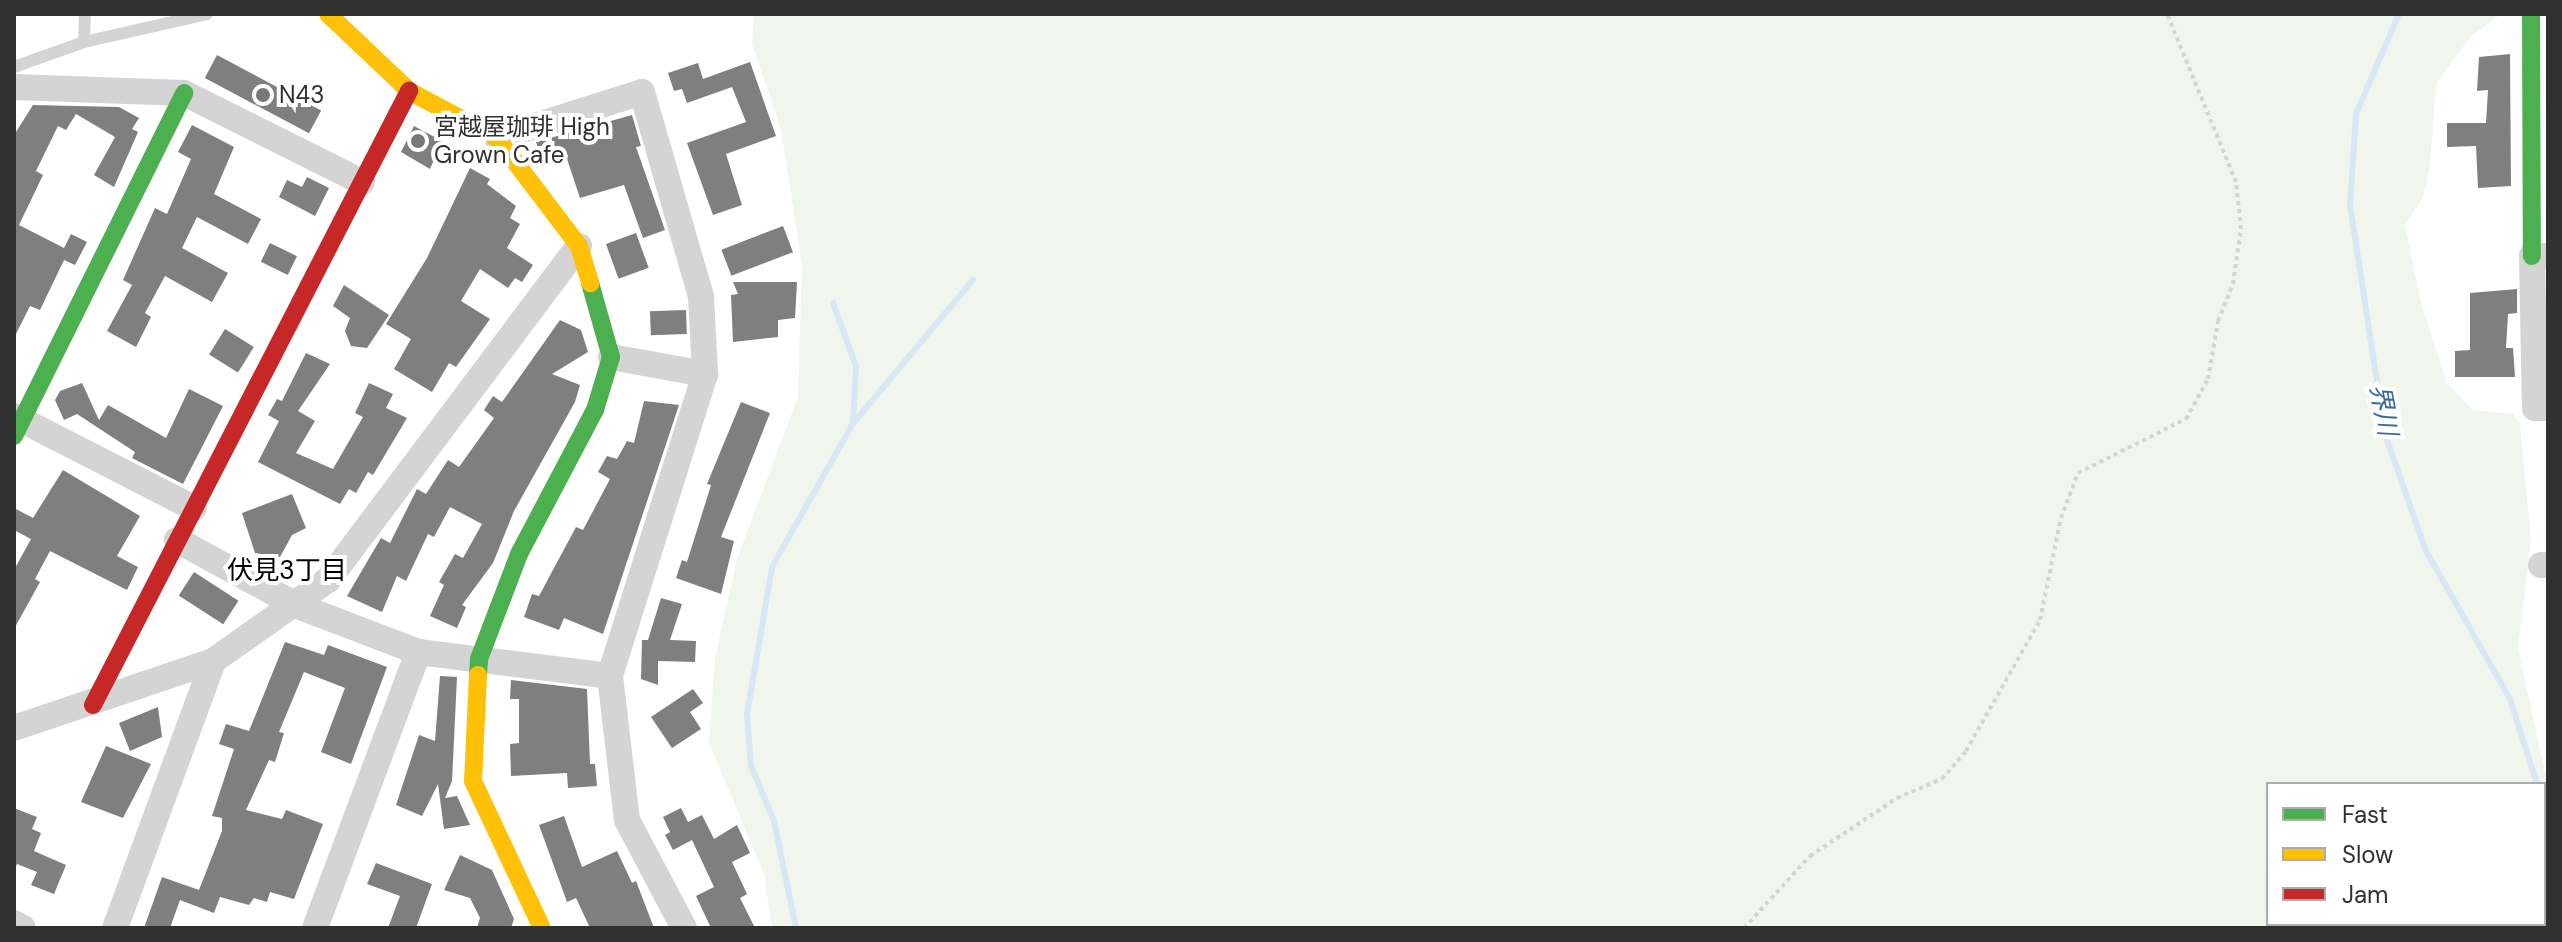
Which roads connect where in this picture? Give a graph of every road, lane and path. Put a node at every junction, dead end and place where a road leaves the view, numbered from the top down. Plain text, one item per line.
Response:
1 (85, 14) edge
2 (207, 14) edge
3 (328, 14) edge
4 (2167, 14) edge
5 (2531, 14) edge
6 (84, 42) junction
7 (14, 67) edge
8 (14, 87) edge
9 (409, 91) junction
10 (184, 93) junction
11 (497, 138) junction
12 (362, 182) junction
13 (579, 246) junction
14 (2540, 256) edge
15 (611, 357) junction
16 (705, 374) junction
17 (2548, 408) edge
18 (17, 424) edge
19 (194, 508) junction
20 (177, 540) junction
21 (298, 606) junction
22 (418, 652) junction
23 (479, 659) junction
24 (213, 661) junction
25 (610, 676) junction
26 (93, 705) junction
27 (14, 728) edge
28 (14, 923) edge
29 (535, 925) edge
30 (23, 928) edge
31 (115, 928) edge
32 (315, 928) edge
33 (684, 928) edge
34 (1744, 928) edge

1 - 6 lane
2 - 6 lane
3 - 9 street
4 - 34 path
5 - 14 street
6 - 7 lane
8 - 10 street
9 - 11 street
9 - 12 street
10 - 12 street
10 - 18 street
11 - 13 street
11 - 16 street
12 - 19 street
13 - 15 street
13 - 21 street
14 - 17 street
15 - 16 street
15 - 23 street
16 - 25 street
18 - 19 street
19 - 20 street
20 - 21 street
20 - 26 street
21 - 22 street
21 - 24 street
22 - 23 street
22 - 32 street
23 - 25 street
23 - 29 street
24 - 26 street
24 - 31 street
25 - 33 street
26 - 27 street
28 - 30 street

